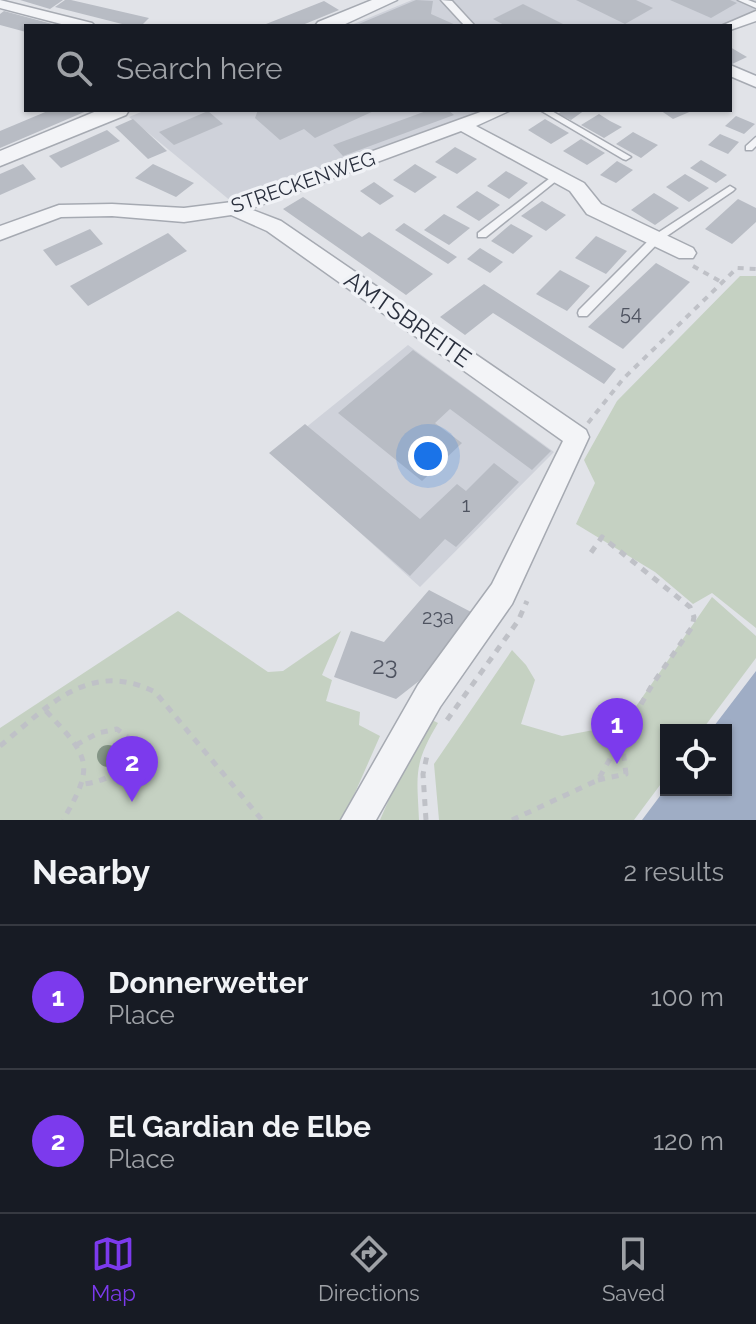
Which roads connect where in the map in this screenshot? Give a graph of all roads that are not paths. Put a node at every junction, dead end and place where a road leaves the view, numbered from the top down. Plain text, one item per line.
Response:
1 (388, 0) edge
2 (445, 0) edge
3 (742, 0) edge
4 (0, 3) edge
5 (756, 6) edge
6 (756, 16) edge
7 (79, 24) edge
8 (330, 24) edge
9 (468, 24) edge
10 (732, 25) edge
11 (732, 71) edge
12 (756, 82) edge
13 (113, 112) edge
14 (497, 112) edge
15 (547, 112) edge
16 (462, 125) junction
17 (626, 157) dead end
18 (0, 159) edge
19 (558, 175) junction
20 (730, 189) dead end
21 (235, 208) junction
22 (0, 233) edge
23 (482, 235) dead end
24 (657, 238) junction
25 (686, 253) road end
26 (583, 313) dead end
27 (358, 820) edge

1 - 8 street
2 - 9 lane
3 - 5 lane
4 - 7 street
6 - 10 street
11 - 12 street
13 - 18 street
14 - 16 street, STRECKENWEG
15 - 17 lane
16 - 19 street
16 - 21 street, STRECKENWEG
19 - 23 lane
19 - 24 street
20 - 24 lane
21 - 22 street, STRECKENWEG
21 - 27 street, AMTSBREITE
24 - 25 street
24 - 26 lane

